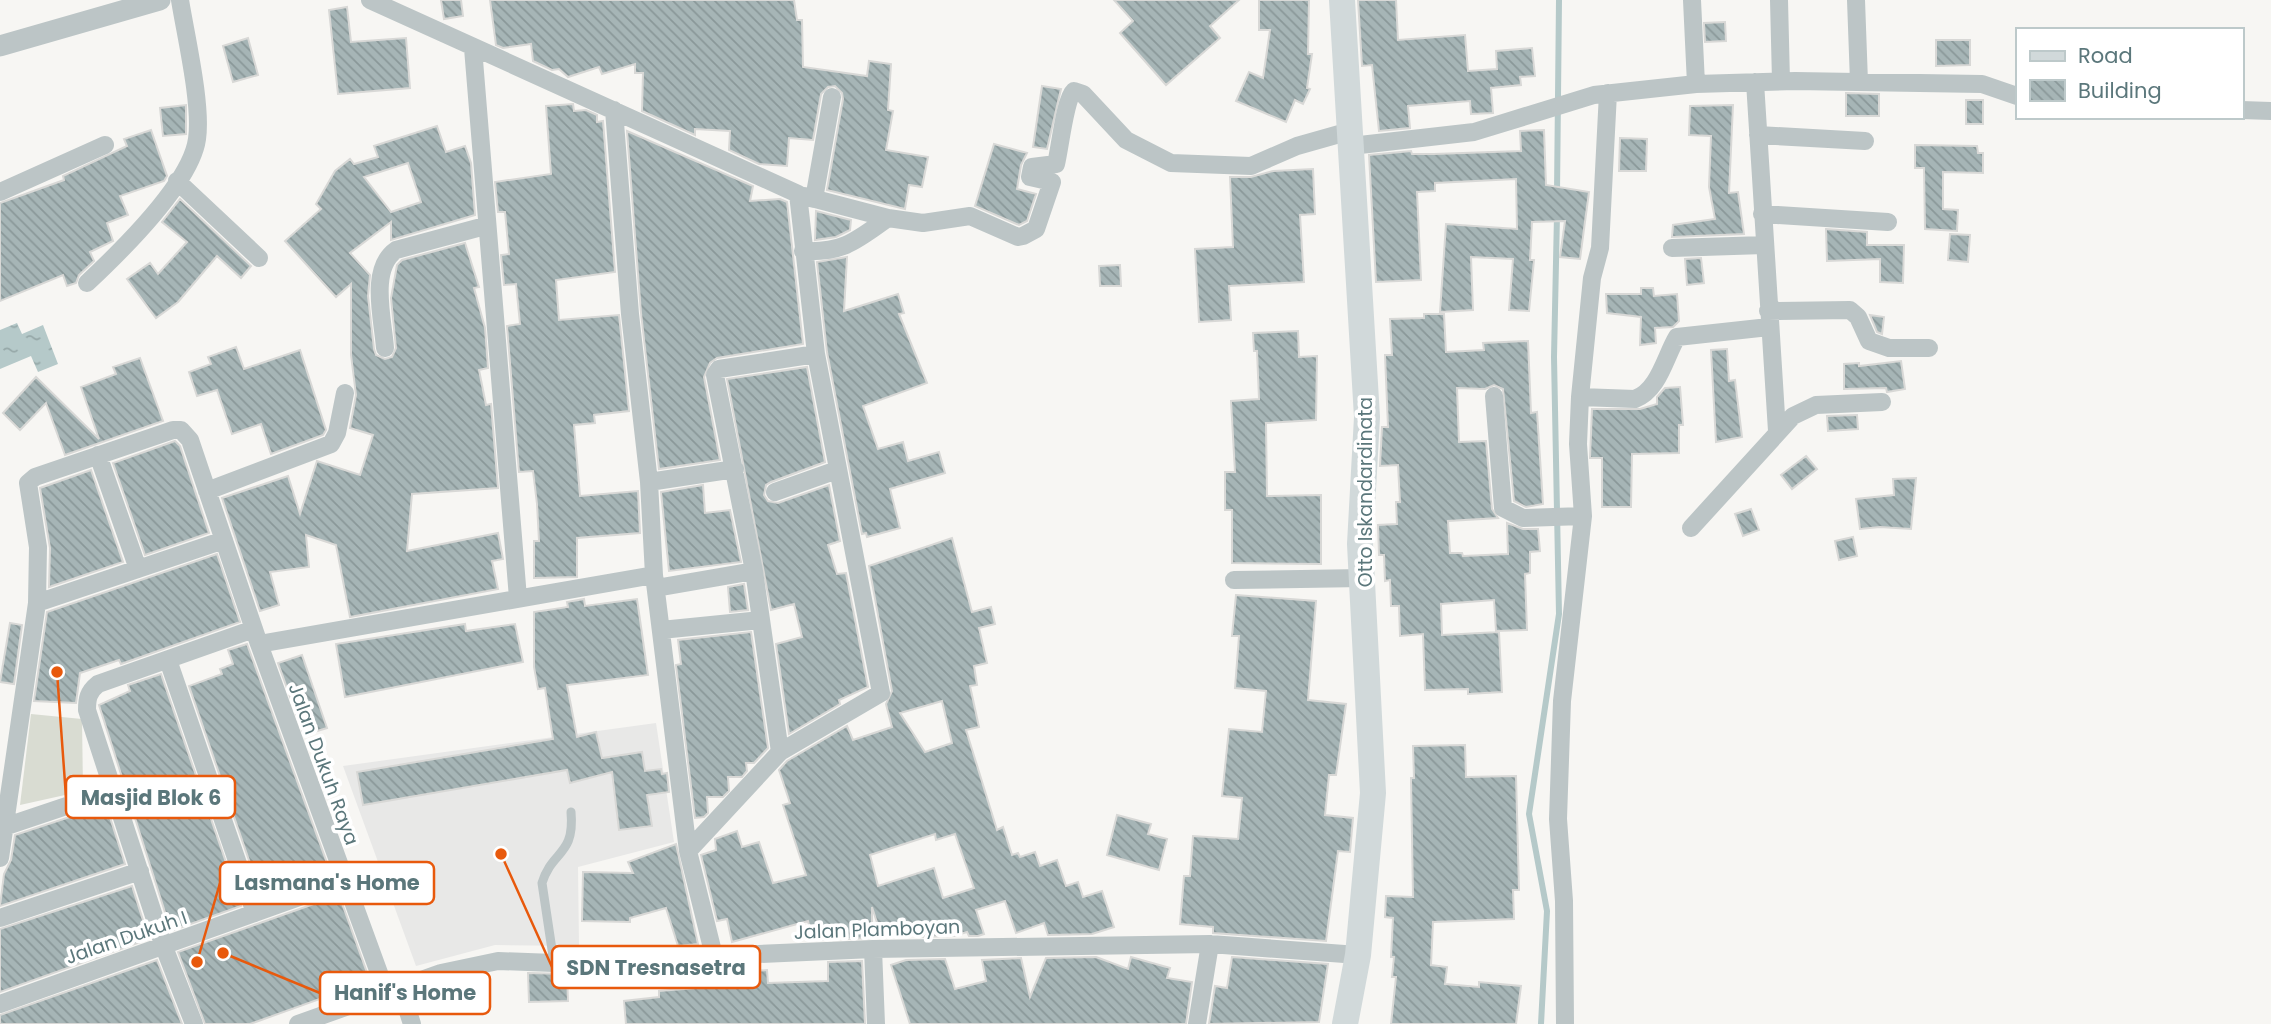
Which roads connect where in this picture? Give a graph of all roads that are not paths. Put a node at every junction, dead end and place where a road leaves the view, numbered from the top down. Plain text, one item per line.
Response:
1 (160, 0) edge
2 (180, 0) edge
3 (370, 0) edge
4 (1342, 0) edge
5 (1692, 0) edge
6 (1779, 0) edge
7 (1856, 0) edge
8 (0, 46) edge
9 (473, 48) junction
10 (1781, 81) junction
11 (1755, 82) junction
12 (1859, 82) junction
13 (1696, 84) junction
14 (1601, 94) junction
15 (2016, 96) edge
16 (832, 97) dead end
17 (614, 110) junction
18 (2243, 110) edge
19 (2271, 111) edge
20 (1758, 135) junction
21 (1350, 138) junction
22 (1865, 141) dead end
23 (105, 145) dead end
24 (177, 181) junction
25 (0, 192) edge
26 (806, 197) junction
27 (1762, 215) junction
28 (888, 218) junction
29 (1888, 222) dead end
30 (485, 226) junction
31 (1764, 245) junction
32 (1672, 248) dead end
33 (803, 251) junction
34 (259, 258) dead end
35 (87, 283) dead end
36 (1768, 319) junction
37 (385, 348) dead end
38 (1929, 348) dead end
39 (817, 354) junction
40 (345, 393) dead end
41 (1494, 396) dead end
42 (1580, 397) junction
43 (1882, 401) dead end
44 (1777, 431) junction
45 (98, 455) junction
46 (735, 469) junction
47 (837, 470) junction
48 (649, 482) junction
49 (208, 491) junction
50 (775, 492) dead end
51 (1574, 517) junction
52 (1692, 528) dead end
53 (224, 540) junction
54 (138, 569) junction
55 (754, 571) junction
56 (1363, 578) junction
57 (1234, 580) dead end
58 (655, 581) junction
59 (518, 598) junction
60 (37, 603) junction
61 (761, 620) junction
62 (661, 630) junction
63 (256, 636) junction
64 (168, 660) junction
65 (780, 752) junction
66 (6, 763) edge
67 (114, 790) junction
68 (571, 812) dead end
69 (5, 827) junction
70 (688, 851) junction
71 (0, 858) edge
72 (140, 871) junction
73 (344, 881) junction
74 (255, 913) junction
75 (0, 918) edge
76 (1210, 944) junction
77 (164, 947) junction
78 (873, 949) junction
79 (1358, 955) junction
80 (714, 956) junction
81 (554, 963) junction
82 (393, 989) junction
83 (0, 1003) edge
84 (194, 1024) edge
85 (298, 1024) edge
86 (412, 1024) edge
87 (876, 1024) edge
88 (1197, 1024) edge
89 (1345, 1024) edge
90 (1565, 1024) edge

1 - 8 street
2 - 24 street
3 - 9 street
4 - 21 main road, Otto Iskandardinata
5 - 13 street
6 - 10 street
7 - 12 street
9 - 17 street
9 - 30 street
10 - 11 street
10 - 12 street
11 - 13 street
11 - 20 street
12 - 15 street
13 - 14 street
14 - 21 street
14 - 42 street
16 - 26 street
17 - 26 street
17 - 48 street
18 - 19 street
20 - 22 street
20 - 27 street
21 - 28 street
21 - 56 main road, Otto Iskandardinata
23 - 25 street
24 - 34 street
24 - 35 street
26 - 28 street
26 - 33 street
27 - 29 street
27 - 31 street
28 - 33 street
30 - 37 street
30 - 59 street
31 - 32 street
31 - 36 street
33 - 39 street
36 - 38 street
36 - 42 street
36 - 44 street
39 - 46 street
39 - 47 street
40 - 49 street
41 - 51 street
42 - 51 street
43 - 44 street
44 - 52 street
45 - 49 street, Jalan Dukuh Raya
45 - 54 street
45 - 60 street
46 - 48 street
46 - 55 street
47 - 50 street
47 - 65 street
48 - 58 street
49 - 53 street, Jalan Dukuh Raya
51 - 90 street
53 - 54 street
53 - 63 street, Jalan Dukuh Raya
54 - 60 street
55 - 58 street
55 - 61 street
56 - 57 street
56 - 79 main road, Otto Iskandardinata
58 - 59 street
58 - 62 street
59 - 63 street
60 - 66 street
61 - 62 street
61 - 65 street
62 - 70 street
63 - 64 street
63 - 73 street, Jalan Dukuh Raya
64 - 67 street
64 - 74 street
65 - 70 street
66 - 69 street
67 - 69 street
67 - 72 street
68 - 81 lane
69 - 71 street
70 - 80 street
72 - 75 street
72 - 77 street
73 - 74 street, Jalan Dukuh I
73 - 82 street, Jalan Dukuh Raya
74 - 77 street, Jalan Dukuh I
76 - 78 street, Jalan Plamboyan
76 - 79 street, Jalan Plamboyan
76 - 88 street
77 - 83 street, Jalan Dukuh I
77 - 84 street
78 - 80 street, Jalan Plamboyan
78 - 87 street
79 - 89 main road, Otto Iskandardinata
80 - 81 street, Jalan Plamboyan
81 - 82 street, Jalan Plamboyan
82 - 85 street, Jalan Plamboyan
82 - 86 street, Jalan Dukuh Raya

